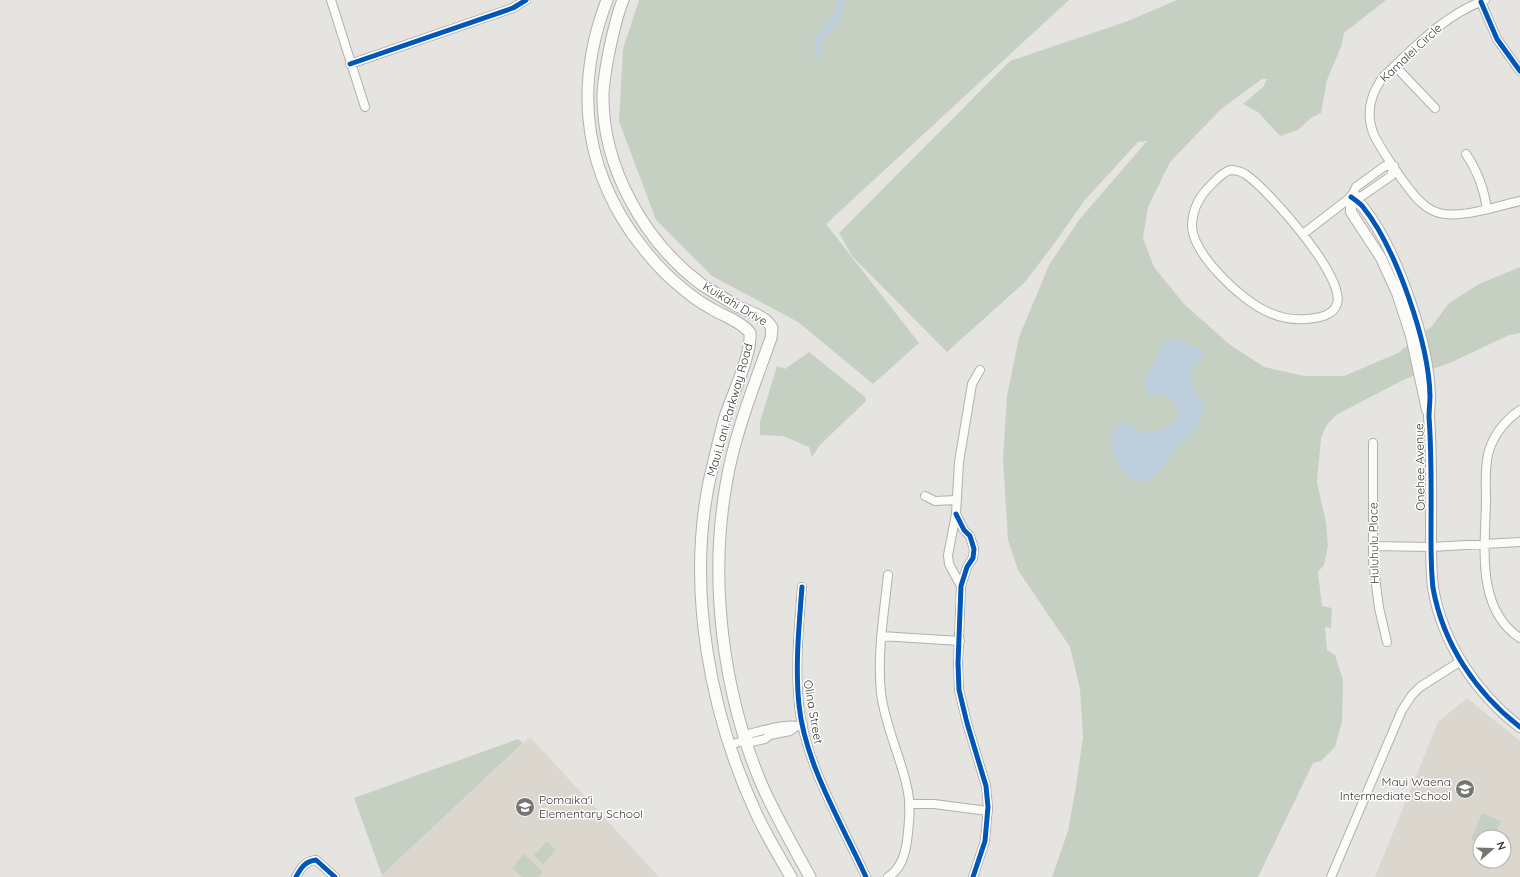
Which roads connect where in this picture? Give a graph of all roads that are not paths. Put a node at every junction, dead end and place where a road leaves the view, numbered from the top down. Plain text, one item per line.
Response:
1 (331, 0) edge
2 (526, 0) edge
3 (607, 0) edge
4 (623, 0) edge
5 (1483, 1) edge
6 (350, 64) junction
7 (1395, 66) junction
8 (1520, 71) edge
9 (365, 108) dead end
10 (1435, 108) dead end
11 (1466, 154) dead end
12 (1394, 166) junction
13 (1351, 197) junction
14 (1520, 201) edge
15 (1487, 209) junction
16 (1303, 234) junction
17 (772, 328) joint
18 (750, 333) joint
19 (980, 370) dead end
20 (1520, 410) edge
21 (1374, 443) dead end
22 (925, 496) dead end
23 (957, 500) junction
24 (956, 514) junction
25 (1520, 542) edge
26 (1485, 543) junction
27 (1373, 546) junction
28 (1431, 547) junction
29 (888, 575) dead end
30 (961, 586) junction
31 (802, 587) dead end
32 (881, 636) junction
33 (1520, 638) edge
34 (960, 641) junction
35 (1388, 642) dead end
36 (1461, 661) junction
37 (800, 725) junction
38 (1520, 727) edge
39 (746, 740) junction
40 (730, 745) junction
41 (909, 804) junction
42 (988, 811) junction
43 (296, 877) edge
44 (335, 877) edge
45 (791, 877) edge
46 (810, 877) edge
47 (866, 877) edge
48 (888, 877) edge
49 (973, 877) edge
50 (1331, 877) edge

1 - 6 street
2 - 6 street
3 - 18 main road, Kuikahi Drive
4 - 17 main road, Kuikahi Drive
5 - 7 street, Kamalei Circle
5 - 8 street
6 - 9 street
7 - 10 street
7 - 12 street, Kamalei Circle
11 - 15 street
12 - 13 street
12 - 15 street, Kamalei Circle
13 - 16 street
13 - 28 street, Onehee Avenue
14 - 15 street, Kamalei Circle
16 - 16 street
17 - 39 main road, Maui Lani Parkway Road
18 - 40 main road, Maui Lani Parkway Road
19 - 23 street
20 - 26 street
21 - 27 street, Huluhulu Place
22 - 23 street
23 - 24 street
24 - 30 street
24 - 30 street
25 - 26 street
26 - 28 street
26 - 33 street
27 - 28 street
27 - 35 street, Huluhulu Place
28 - 36 street, Onehee Avenue
29 - 32 street
30 - 34 street
31 - 37 street, Olina Street
32 - 34 street
32 - 41 street
34 - 42 street
36 - 38 street, Onehee Avenue
36 - 50 street
37 - 39 street
37 - 47 street, Olina Street
39 - 40 street
39 - 46 main road, Maui Lani Parkway Road
40 - 45 main road, Maui Lani Parkway Road
41 - 42 street
41 - 48 street
42 - 49 street
43 - 44 street

